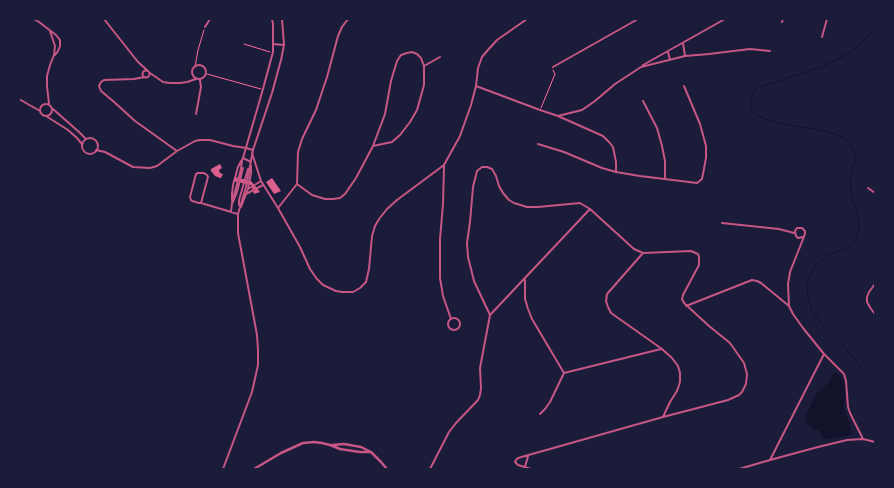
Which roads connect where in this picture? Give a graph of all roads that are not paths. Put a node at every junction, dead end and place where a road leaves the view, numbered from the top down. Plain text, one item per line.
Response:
1 (34, 19) edge
2 (104, 19) edge
3 (210, 19) edge
4 (272, 19) edge
5 (282, 19) edge
6 (348, 19) edge
7 (527, 19) edge
8 (638, 19) edge
9 (725, 19) edge
10 (827, 19) edge
11 (205, 27) road end
12 (50, 31) junction
13 (822, 37) dead end
14 (683, 43) junction
15 (274, 44) junction
16 (284, 45) junction
17 (770, 51) dead end
18 (668, 52) junction
19 (54, 55) junction
20 (685, 56) junction
21 (440, 57) dead end
22 (670, 60) junction
23 (424, 66) junction
24 (552, 67) road end
25 (641, 67) junction
26 (149, 72) junction
27 (145, 77) junction
28 (198, 79) junction
29 (476, 86) junction
30 (684, 86) dead end
31 (19, 99) edge
32 (643, 100) dead end
33 (49, 104) junction
34 (53, 109) junction
35 (40, 111) junction
36 (196, 114) dead end
37 (46, 116) junction
38 (558, 116) junction
39 (86, 139) junction
40 (82, 144) junction
41 (538, 144) dead end
42 (373, 146) junction
43 (246, 148) junction
44 (96, 150) junction
45 (177, 151) junction
46 (253, 151) junction
47 (242, 159) junction
48 (251, 163) junction
49 (444, 165) junction
50 (616, 172) junction
51 (665, 179) junction
52 (261, 181) junction
53 (297, 184) junction
54 (264, 185) junction
55 (868, 188) dead end
56 (248, 189) junction
57 (875, 193) edge
58 (246, 194) junction
59 (201, 203) junction
60 (231, 206) junction
61 (278, 208) junction
62 (590, 210) junction
63 (231, 212) junction
64 (238, 212) junction
65 (722, 223) dead end
66 (794, 233) junction
67 (803, 237) junction
68 (643, 253) junction
69 (524, 280) junction
70 (875, 284) edge
71 (686, 306) junction
72 (789, 306) junction
73 (875, 314) edge
74 (490, 316) junction
75 (451, 319) junction
76 (662, 349) junction
77 (824, 354) junction
78 (564, 373) junction
79 (540, 414) dead end
80 (663, 417) junction
81 (863, 439) junction
82 (875, 442) edge
83 (330, 445) junction
84 (371, 452) junction
85 (528, 456) junction
86 (770, 460) junction
87 (525, 467) junction
88 (222, 469) edge
89 (254, 469) edge
90 (387, 469) edge
91 (430, 469) edge
92 (531, 469) edge
93 (739, 469) edge

1 - 12 street
2 - 26 street
3 - 11 street
4 - 15 street
5 - 16 street
6 - 53 street
7 - 29 street
8 - 24 street
9 - 14 street
10 - 13 street
12 - 19 street
12 - 19 street
14 - 18 street
14 - 20 street
15 - 16 street
15 - 43 street
16 - 46 street
17 - 20 street
18 - 22 street
18 - 25 street
19 - 33 street
20 - 22 street
21 - 23 street
22 - 25 street
23 - 42 street
23 - 42 street
25 - 38 street
26 - 27 street
26 - 27 street
26 - 28 street
27 - 45 street
28 - 28 street
28 - 36 street
29 - 38 street
29 - 49 street
30 - 51 street
31 - 35 street
32 - 51 street
33 - 34 street
33 - 35 street
34 - 37 street
34 - 39 street
35 - 37 street
37 - 40 street
38 - 50 street
39 - 40 street
39 - 44 street
40 - 44 street
41 - 50 street
42 - 53 street
43 - 45 street
43 - 46 street
43 - 47 street
44 - 45 street
46 - 48 street
46 - 52 street
47 - 48 street
47 - 60 street
47 - 60 street
48 - 56 street
48 - 64 street
49 - 61 street
49 - 75 street
50 - 51 street
52 - 54 street
52 - 56 street
53 - 61 street
54 - 58 street
54 - 61 street
55 - 57 street
56 - 58 street
58 - 64 street
59 - 59 street
59 - 63 street
60 - 63 street
62 - 68 street
62 - 69 street
62 - 74 street
63 - 64 street
64 - 88 street
65 - 66 street
66 - 67 street
66 - 67 street
67 - 72 street
68 - 71 street
68 - 76 street
69 - 74 street
69 - 78 street
70 - 73 street
71 - 72 street
71 - 80 street
72 - 77 street
74 - 91 street
75 - 75 street
76 - 78 street
76 - 80 street
77 - 81 street
77 - 86 street
78 - 79 street
80 - 85 street
81 - 82 street
81 - 86 street
83 - 84 street
83 - 84 street
83 - 89 street
84 - 90 street
85 - 87 street
85 - 87 street
86 - 93 street
87 - 92 street

